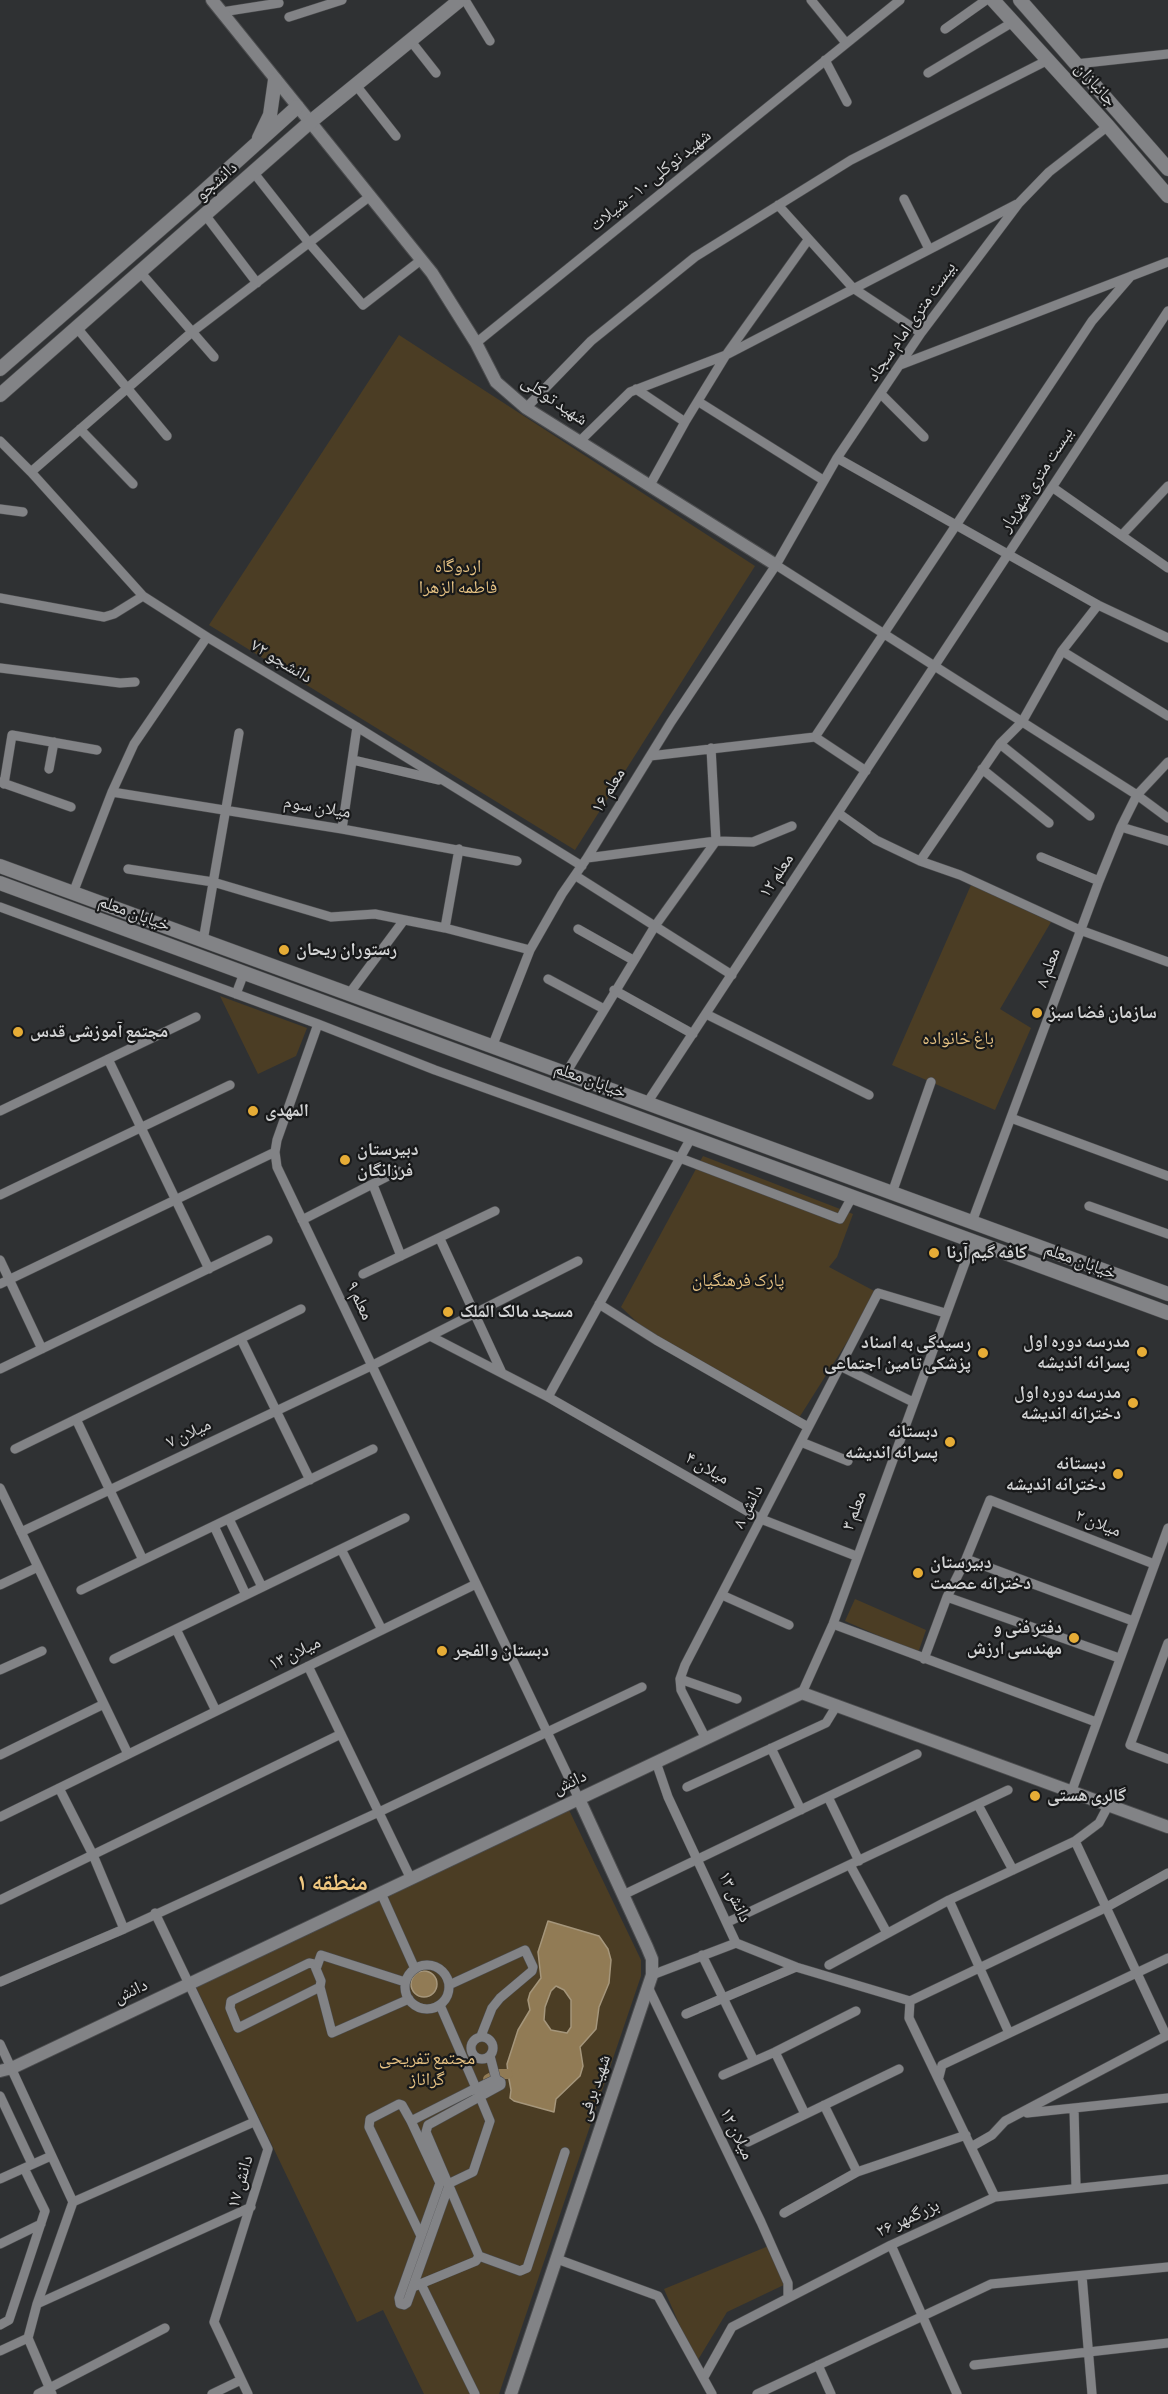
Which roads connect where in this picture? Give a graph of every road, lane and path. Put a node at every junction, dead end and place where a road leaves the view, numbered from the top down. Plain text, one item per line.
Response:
1 (212, 0) edge
2 (342, 0) edge
3 (460, 0) edge
4 (465, 0) edge
5 (811, 0) edge
6 (900, 0) edge
7 (986, 0) edge
8 (993, 0) edge
9 (1020, 0) edge
10 (279, 3) dead end
11 (222, 12) junction
12 (289, 17) dead end
13 (1013, 22) junction
14 (945, 29) dead end
15 (410, 40) junction
16 (490, 41) dead end
17 (846, 44) junction
18 (1168, 54) edge
19 (825, 60) junction
20 (1048, 60) junction
21 (1076, 64) junction
22 (436, 73) dead end
23 (928, 73) dead end
24 (275, 80) junction
25 (356, 84) junction
26 (847, 102) dead end
27 (297, 107) junction
28 (309, 123) junction
29 (1108, 126) junction
30 (396, 136) dead end
31 (256, 144) junction
32 (1165, 160) edge
33 (254, 173) junction
34 (1168, 196) edge
35 (369, 197) junction
36 (904, 199) dead end
37 (1019, 203) junction
38 (778, 205) junction
39 (206, 216) junction
40 (808, 240) junction
41 (309, 243) junction
42 (929, 249) junction
43 (421, 260) junction
44 (1168, 262) edge
45 (141, 273) junction
46 (1131, 276) junction
47 (256, 283) junction
48 (853, 288) junction
49 (1168, 311) edge
50 (77, 328) junction
51 (192, 332) junction
52 (921, 333) junction
53 (476, 344) junction
54 (726, 356) junction
55 (214, 357) dead end
56 (900, 365) junction
57 (0, 369) edge
58 (128, 386) junction
59 (636, 389) junction
60 (881, 394) junction
61 (0, 395) edge
62 (699, 402) junction
63 (526, 408) junction
64 (685, 422) junction
65 (80, 429) junction
66 (167, 436) dead end
67 (924, 438) dead end
68 (0, 441) edge
69 (580, 441) junction
70 (837, 458) junction
71 (31, 472) junction
72 (823, 480) junction
73 (133, 484) dead end
74 (650, 485) junction
75 (1168, 486) edge
76 (1052, 487) junction
77 (0, 509) edge
78 (22, 512) dead end
79 (956, 526) junction
80 (1122, 535) junction
81 (1008, 555) junction
82 (776, 565) junction
83 (1168, 568) edge
84 (143, 596) junction
85 (0, 598) edge
86 (1098, 605) junction
87 (884, 634) junction
88 (207, 638) junction
89 (1168, 638) edge
90 (1062, 651) junction
91 (934, 667) junction
92 (0, 668) edge
93 (135, 682) dead end
94 (1168, 716) edge
95 (1022, 722) junction
96 (357, 727) junction
97 (239, 733) dead end
98 (815, 737) junction
99 (54, 742) junction
100 (1000, 744) junction
101 (711, 748) junction
102 (97, 750) dead end
103 (650, 756) junction
104 (353, 760) junction
105 (1168, 762) edge
106 (49, 768) dead end
107 (982, 769) junction
108 (866, 771) junction
109 (448, 782) junction
110 (2, 783) edge
111 (112, 792) junction
112 (1137, 795) junction
113 (71, 807) dead end
114 (226, 810) junction
115 (838, 813) junction
116 (1090, 816) dead end
117 (1168, 818) edge
118 (1049, 824) dead end
119 (792, 826) dead end
120 (1121, 827) junction
121 (342, 829) junction
122 (716, 841) junction
123 (1168, 842) edge
124 (459, 849) junction
125 (1041, 857) dead end
126 (517, 861) dead end
127 (920, 861) junction
128 (585, 862) junction
129 (0, 866) edge
130 (128, 868) dead end
131 (576, 876) junction
132 (1099, 880) junction
133 (213, 882) junction
134 (0, 883) edge
135 (73, 893) junction
136 (0, 907) edge
137 (146, 920) junction
138 (404, 920) junction
139 (655, 926) junction
140 (445, 928) junction
141 (578, 929) dead end
142 (1080, 930) junction
143 (140, 935) junction
144 (203, 941) junction
145 (530, 950) junction
146 (633, 960) junction
147 (1168, 962) edge
148 (244, 973) junction
149 (732, 975) junction
150 (548, 979) dead end
151 (614, 990) junction
152 (236, 994) junction
153 (349, 994) junction
154 (604, 1009) junction
155 (706, 1014) junction
156 (196, 1017) dead end
157 (318, 1024) junction
158 (693, 1034) junction
159 (492, 1047) junction
160 (108, 1059) junction
161 (566, 1074) junction
162 (931, 1082) dead end
163 (230, 1085) dead end
164 (869, 1095) dead end
165 (647, 1103) junction
166 (0, 1111) edge
167 (1011, 1118) junction
168 (141, 1128) junction
169 (691, 1138) junction
170 (275, 1152) junction
171 (680, 1158) junction
172 (398, 1171) dead end
173 (1168, 1176) edge
174 (373, 1185) junction
175 (892, 1193) junction
176 (0, 1195) edge
177 (852, 1197) junction
178 (176, 1200) junction
179 (1089, 1206) dead end
180 (495, 1211) dead end
181 (302, 1220) junction
182 (972, 1222) junction
183 (1168, 1234) edge
184 (440, 1239) junction
185 (268, 1240) dead end
186 (973, 1241) junction
187 (401, 1256) junction
188 (0, 1260) edge
189 (578, 1261) dead end
190 (209, 1269) junction
191 (363, 1274) dead end
192 (5, 1282) edge
193 (1168, 1294) edge
194 (599, 1304) junction
195 (1167, 1308) edge
196 (302, 1309) dead end
197 (474, 1313) junction
198 (945, 1313) junction
199 (430, 1336) junction
200 (241, 1339) junction
201 (42, 1349) junction
202 (371, 1366) junction
203 (840, 1366) junction
204 (0, 1369) edge
205 (502, 1373) junction
206 (548, 1397) junction
207 (913, 1402) junction
208 (276, 1411) junction
209 (76, 1419) junction
210 (808, 1427) junction
211 (801, 1442) junction
212 (15, 1449) dead end
213 (373, 1449) dead end
214 (848, 1461) dead end
215 (310, 1480) junction
216 (110, 1490) junction
217 (1, 1495) edge
218 (229, 1518) junction
219 (405, 1518) dead end
220 (761, 1519) junction
221 (214, 1526) junction
222 (1168, 1528) edge
223 (21, 1533) junction
224 (341, 1549) junction
225 (856, 1556) junction
226 (143, 1560) junction
227 (966, 1560) junction
228 (1154, 1564) junction
229 (38, 1567) junction
230 (476, 1584) junction
231 (0, 1585) edge
232 (262, 1587) junction
233 (81, 1590) dead end
234 (246, 1595) junction
235 (722, 1595) junction
236 (947, 1598) junction
237 (1133, 1621) junction
238 (833, 1624) junction
239 (789, 1625) dead end
240 (176, 1629) junction
241 (382, 1630) junction
242 (1168, 1643) edge
243 (42, 1651) dead end
244 (1119, 1658) junction
245 (114, 1659) dead end
246 (924, 1659) junction
247 (308, 1666) junction
248 (0, 1670) edge
249 (680, 1679) junction
250 (642, 1687) dead end
251 (802, 1693) junction
252 (737, 1699) dead end
253 (104, 1704) junction
254 (837, 1704) junction
255 (216, 1711) junction
256 (1096, 1722) junction
257 (547, 1733) junction
258 (341, 1734) junction
259 (706, 1739) junction
260 (771, 1748) junction
261 (128, 1754) junction
262 (917, 1754) dead end
263 (0, 1755) edge
264 (1168, 1759) edge
265 (656, 1762) junction
266 (687, 1787) dead end
267 (59, 1788) junction
268 (1008, 1790) dead end
269 (1071, 1793) junction
270 (828, 1797) junction
271 (579, 1799) junction
272 (978, 1804) junction
273 (1108, 1806) junction
274 (801, 1810) junction
275 (379, 1812) junction
276 (0, 1817) edge
277 (1168, 1827) edge
278 (1075, 1841) junction
279 (93, 1855) junction
280 (699, 1860) junction
281 (859, 1861) junction
282 (850, 1865) junction
283 (1013, 1870) junction
284 (1168, 1873) edge
285 (411, 1879) junction
286 (381, 1893) junction
287 (623, 1895) junction
288 (0, 1900) edge
289 (949, 1900) junction
290 (1105, 1908) junction
291 (155, 1913) junction
292 (728, 1922) junction
293 (124, 1929) junction
294 (887, 1933) junction
295 (736, 1943) junction
296 (702, 1955) junction
297 (1168, 1958) edge
298 (829, 1965) dead end
299 (796, 1967) junction
300 (980, 1967) junction
301 (316, 1969) junction
302 (415, 1969) junction
303 (1136, 1973) junction
304 (650, 1981) junction
305 (0, 1982) edge
306 (405, 1982) junction
307 (188, 1985) junction
308 (449, 1985) junction
309 (320, 1987) junction
310 (724, 1998) junction
311 (409, 1999) junction
312 (910, 2001) junction
313 (440, 2005) junction
314 (856, 2011) dead end
315 (686, 2014) dead end
316 (1008, 2033) junction
317 (1167, 2035) edge
318 (481, 2036) junction
319 (0, 2044) edge
320 (775, 2052) junction
321 (490, 2056) junction
322 (754, 2061) junction
323 (899, 2069) dead end
324 (6, 2070) edge
325 (723, 2075) dead end
326 (939, 2077) junction
327 (496, 2079) junction
328 (469, 2092) junction
329 (0, 2096) edge
330 (480, 2097) junction
331 (1168, 2098) edge
332 (824, 2105) junction
333 (1074, 2108) junction
334 (805, 2114) junction
335 (1020, 2114) junction
336 (411, 2121) junction
337 (254, 2122) junction
338 (966, 2135) junction
339 (748, 2142) dead end
340 (971, 2147) junction
341 (565, 2152) dead end
342 (51, 2156) junction
343 (28, 2166) junction
344 (857, 2172) junction
345 (0, 2179) edge
346 (1168, 2179) edge
347 (448, 2186) junction
348 (1076, 2187) junction
349 (995, 2197) junction
350 (73, 2202) junction
351 (251, 2207) junction
352 (784, 2213) dead end
353 (41, 2224) junction
354 (421, 2236) junction
355 (0, 2244) edge
356 (891, 2245) junction
357 (479, 2256) junction
358 (557, 2259) junction
359 (1168, 2267) edge
360 (1082, 2276) junction
361 (417, 2285) junction
362 (789, 2297) junction
363 (38, 2304) junction
364 (922, 2317) junction
365 (0, 2325) edge
366 (165, 2328) dead end
367 (28, 2338) junction
368 (1168, 2343) edge
369 (0, 2351) edge
370 (1089, 2353) junction
371 (818, 2366) junction
372 (974, 2366) dead end
373 (704, 2377) junction
374 (241, 2380) junction
375 (51, 2391) edge
376 (38, 2394) edge
377 (212, 2394) edge
378 (248, 2394) edge
379 (475, 2394) edge
380 (511, 2394) edge
381 (712, 2394) edge
382 (757, 2394) edge
383 (831, 2394) edge
384 (957, 2394) edge
385 (1092, 2394) edge

1 - 11 street, شهید توکلی
2 - 12 street
3 - 15 main road, دانشجو
4 - 16 street
5 - 17 street
6 - 17 street, شهید توکلی ۱۰ - شیلات
7 - 14 street
8 - 13 main road, جانبازان
9 - 21 main road, جانبازان
10 - 11 street
11 - 24 street, شهید توکلی
13 - 20 main road, جانبازان
13 - 23 street
15 - 22 street
15 - 25 main road, دانشجو
17 - 19 street, شهید توکلی ۱۰ - شیلات
18 - 21 street
19 - 26 street
19 - 53 street, شهید توکلی ۱۰ - شیلات
20 - 29 main road, جانبازان
20 - 38 street
21 - 32 main road, جانبازان
24 - 27 street, شهید توکلی
24 - 31 main road
25 - 28 main road, دانشجو
25 - 30 street
27 - 28 street, شهید توکلی
27 - 31 main road, دانشجو
28 - 33 main road, دانشجو
28 - 35 street, شهید توکلی
29 - 34 main road, جانبازان
29 - 37 street, بیست متری امام سجاد
31 - 57 main road, دانشجو
33 - 39 main road, دانشجو
33 - 41 street
35 - 41 street
35 - 43 street, شهید توکلی
36 - 42 street
37 - 42 street
37 - 52 street, بیست متری امام سجاد
38 - 40 street
38 - 63 street
39 - 45 main road, دانشجو
39 - 47 street
40 - 48 street
40 - 54 street
41 - 43 street
41 - 47 street
42 - 48 street
43 - 53 street, شهید توکلی
44 - 46 street
45 - 50 main road, دانشجو
45 - 51 street
46 - 56 street
46 - 79 street
47 - 51 street
48 - 52 street
48 - 54 street
49 - 76 street, بیست متری شهریار
50 - 58 street
50 - 61 main road, دانشجو
51 - 55 street
51 - 58 street
52 - 56 street, بیست متری امام سجاد
53 - 63 street, شهید توکلی
54 - 59 street
54 - 62 street
56 - 60 street, بیست متری امام سجاد
58 - 65 street
58 - 66 street
59 - 64 street
59 - 69 street
60 - 67 street
60 - 70 street, بیست متری امام سجاد
62 - 64 street
62 - 72 street
63 - 69 street, شهید توکلی
64 - 74 street
65 - 71 street
65 - 73 street
68 - 71 street, دانشجو ۷۲
69 - 74 street, شهید توکلی
70 - 72 street, بیست متری امام سجاد
70 - 79 street
71 - 84 street, دانشجو ۷۲
72 - 82 street, بیست متری امام سجاد
74 - 82 street, شهید توکلی
75 - 80 street
76 - 80 street
76 - 81 street, بیست متری شهریار
77 - 78 street
79 - 81 street
79 - 87 street
80 - 83 street
81 - 86 street
81 - 91 street, بیست متری شهریار
82 - 87 street, شهید توکلی
82 - 103 street, معلم ۱۶
84 - 85 street
84 - 88 street, دانشجو ۷۲
86 - 89 street
86 - 90 street
87 - 91 street, شهید توکلی
87 - 98 street
88 - 96 street, دانشجو ۷۲
88 - 111 street
90 - 94 street
90 - 95 street
91 - 95 street, شهید توکلی
91 - 108 street, معلم ۱۲
92 - 93 street
95 - 100 street
95 - 112 street, شهید توکلی
96 - 104 street
96 - 109 street, دانشجو ۷۲
97 - 114 street
98 - 101 street
98 - 108 street
99 - 102 street
99 - 106 street
99 - 110 street
100 - 107 street
100 - 116 street
101 - 103 street
101 - 122 street
103 - 128 street, معلم ۱۶
104 - 109 street
104 - 121 street
105 - 112 street, معلم ۸
107 - 118 street
107 - 127 street
108 - 115 street, معلم ۱۲
109 - 128 street, دانشجو ۷۲
110 - 113 street
111 - 114 street, میلان سوم
111 - 135 street
112 - 117 street, شهید توکلی
112 - 120 street, معلم ۸
114 - 121 street, میلان سوم
114 - 133 street
115 - 127 street
115 - 149 street, معلم ۱۲
119 - 122 street
120 - 123 street
120 - 132 street, معلم ۸
121 - 124 street, میلان سوم
122 - 128 street
122 - 139 street
124 - 126 street, میلان سوم
124 - 140 street
125 - 132 street
127 - 142 street
128 - 131 street, معلم ۱۶
129 - 135 main road, خیابان معلم
130 - 133 street
131 - 139 street
131 - 145 street, معلم ۱۶
132 - 142 street, معلم ۸
133 - 138 street
133 - 144 street
134 - 143 main road, خیابان معلم
135 - 137 main road, خیابان معلم
136 - 152 street
137 - 143 main road
137 - 144 main road, خیابان معلم
138 - 140 street
138 - 153 street
139 - 146 street
139 - 149 street
140 - 145 street
141 - 146 street
142 - 147 street
142 - 167 street, معلم ۸
143 - 148 main road, خیابان معلم
144 - 153 main road, خیابان معلم
145 - 159 street, معلم ۱۶
146 - 151 street
148 - 152 street
148 - 169 main road, خیابان معلم
149 - 155 street, معلم ۱۲
150 - 154 street
151 - 154 street
151 - 158 street
152 - 157 street
153 - 159 main road, خیابان معلم
154 - 161 street
155 - 158 street, معلم ۱۲
155 - 164 street
156 - 160 street
157 - 170 street
157 - 171 street
158 - 165 street, معلم ۱۲
159 - 161 main road, خیابان معلم
160 - 166 street
160 - 168 street
161 - 165 main road, خیابان معلم
162 - 175 street
163 - 168 street
165 - 175 main road, خیابان معلم
167 - 173 street
167 - 182 street, معلم ۸
168 - 176 street
168 - 178 street
169 - 171 street
169 - 177 main road, خیابان معلم
170 - 178 street
170 - 181 street, معلم ۹
171 - 177 street
171 - 194 street
172 - 174 street
174 - 181 street
174 - 187 street
175 - 182 main road, خیابان معلم
177 - 186 main road, خیابان معلم
178 - 190 street
178 - 192 street
179 - 183 street
180 - 184 street
181 - 202 street, معلم ۹
182 - 193 main road, خیابان معلم
184 - 187 street
184 - 197 street
185 - 190 street
186 - 195 main road, خیابان معلم
186 - 198 street, معلم ۳
187 - 191 street
188 - 192 street
189 - 197 street, میلان ۷
190 - 201 street
192 - 201 street
194 - 206 street
194 - 210 street
196 - 200 street
197 - 199 street, میلان ۷
197 - 205 street
198 - 203 street, دانش ۸
198 - 207 street, معلم ۳
199 - 202 street, میلان ۷
199 - 205 street, میلان ۴
200 - 208 street
200 - 209 street
201 - 204 street
202 - 208 street, میلان ۷
202 - 230 street, معلم ۹
203 - 207 street
203 - 210 street, دانش ۸
205 - 206 street, میلان ۴
206 - 220 street, میلان ۴
207 - 225 street, معلم ۳
208 - 215 street
208 - 216 street, میلان ۷
209 - 212 street
209 - 216 street
210 - 211 street, دانش ۸
211 - 214 street
211 - 220 street, دانش ۸
213 - 215 street
215 - 218 street
216 - 223 street, میلان ۷
216 - 226 street
217 - 223 street
218 - 221 street
218 - 232 street
219 - 224 street
220 - 225 street, میلان ۴
220 - 235 street, دانش ۸
221 - 226 street
221 - 234 street
222 - 228 street
223 - 229 street
224 - 232 street
224 - 241 street
225 - 238 street, معلم ۳
226 - 233 street
227 - 228 street, میلان ۲
227 - 236 street, میلان ۲
227 - 237 street
228 - 237 street
229 - 231 street
229 - 253 street
230 - 241 street, میلان ۱۳
230 - 257 street, معلم ۹
232 - 234 street
234 - 240 street
235 - 239 street
235 - 249 street, دانش ۸
236 - 244 street
236 - 246 street, میلان ۲
237 - 244 street
238 - 246 street
238 - 251 street, معلم ۳
240 - 245 street
240 - 255 street
241 - 247 street, میلان ۱۳
242 - 264 street
243 - 248 street
244 - 256 street
246 - 256 street
247 - 255 street, میلان ۱۳
247 - 258 street
249 - 252 street
249 - 259 street
250 - 257 street
251 - 254 street
251 - 259 street, دانش
253 - 261 street
253 - 263 street
254 - 260 street
254 - 269 street
255 - 261 street, میلان ۱۳
256 - 269 street
257 - 271 street, معلم ۹
257 - 275 street
258 - 275 street
258 - 279 street
259 - 265 street, دانش
260 - 266 street
260 - 274 street
261 - 267 street, میلان ۱۳
262 - 270 street
265 - 271 street, دانش
265 - 280 street, دانش ۱۳
267 - 276 street, میلان ۱۳
267 - 279 street
268 - 272 street
269 - 273 street
270 - 274 street
270 - 281 street
271 - 285 street, دانش
271 - 287 street
272 - 281 street
272 - 283 street
273 - 277 street
273 - 278 street
274 - 280 street
275 - 285 street
275 - 291 street
278 - 283 street
278 - 290 street
279 - 288 street
279 - 293 street
280 - 287 street
280 - 292 street, دانش ۱۳
281 - 282 street
282 - 292 street
282 - 294 street
283 - 289 street
284 - 290 street
285 - 286 street, دانش
286 - 302 street
286 - 307 street, دانش
287 - 304 street
289 - 294 street
289 - 300 street
290 - 300 street
290 - 303 street
291 - 293 street
291 - 307 street, دانش ۱۷
292 - 295 street, دانش ۱۳
293 - 305 street
294 - 298 street
295 - 296 street
295 - 299 street, دانش ۱۳
296 - 304 street
296 - 310 street
297 - 303 street
299 - 310 street
299 - 312 street, دانش ۱۳
300 - 312 street
300 - 316 street
301 - 306 street
301 - 309 street
301 - 309 street
302 - 306 street
302 - 308 street
303 - 316 street
303 - 317 street
304 - 358 street, شهید برفی
304 - 362 street, میلان ۱۲
306 - 311 street
307 - 324 street, دانش
307 - 337 street, دانش ۱۷
308 - 313 street
308 - 318 street
309 - 311 street
310 - 315 street
310 - 322 street
311 - 313 street
312 - 326 street
313 - 328 street
314 - 320 street
316 - 326 street
317 - 335 street
318 - 321 street
318 - 321 street
319 - 324 street
320 - 322 street
320 - 334 street
321 - 327 street
322 - 325 street
323 - 332 street
324 - 342 street
326 - 338 street
327 - 328 street
327 - 330 street
328 - 336 street
329 - 343 street
330 - 347 street
330 - 347 street
331 - 333 street
332 - 334 street
332 - 344 street
333 - 335 street
333 - 348 street
334 - 339 street
335 - 340 street
336 - 354 street
336 - 354 street
337 - 350 street
337 - 351 street, دانش ۱۷
338 - 340 street
338 - 344 street
340 - 349 street
341 - 357 street
342 - 343 street
342 - 350 street
343 - 345 street
343 - 353 street
344 - 352 street
346 - 348 street, بزرگمهر ۲۶
347 - 357 street
347 - 361 street
348 - 349 street, بزرگمهر ۲۶
349 - 356 street, بزرگمهر ۲۶
350 - 363 street
351 - 363 street
351 - 374 street, دانش ۱۷
353 - 355 street
353 - 365 street
354 - 361 street
356 - 362 street, بزرگمهر ۲۶
356 - 364 street
357 - 361 street
358 - 373 street
358 - 380 street, شهید برفی
359 - 360 street
360 - 364 street
360 - 370 street
361 - 379 street
362 - 373 street, بزرگمهر ۲۶
363 - 367 street
364 - 371 street
364 - 384 street
366 - 375 street
367 - 369 street
367 - 375 street
368 - 370 street
370 - 372 street
370 - 385 street
371 - 382 street
371 - 383 street
373 - 381 street
374 - 377 street
374 - 378 street, دانش ۱۷
375 - 376 street

